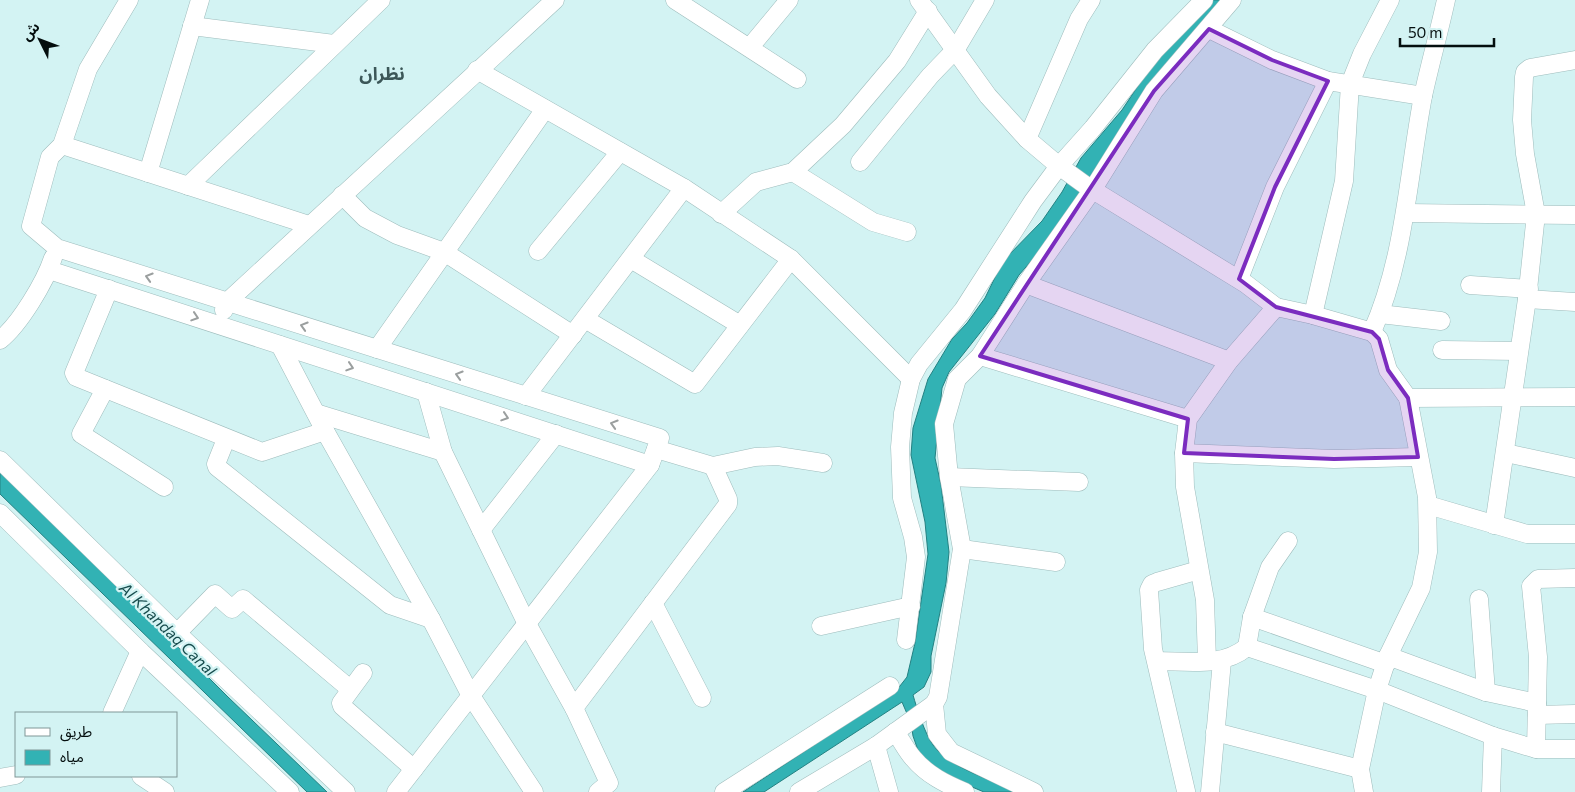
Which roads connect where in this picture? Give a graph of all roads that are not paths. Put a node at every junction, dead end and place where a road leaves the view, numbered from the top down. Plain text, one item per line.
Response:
1 (129, 0) edge
2 (200, 0) edge
3 (380, 0) edge
4 (555, 0) edge
5 (675, 0) edge
6 (789, 0) edge
7 (985, 0) edge
8 (1091, 0) edge
9 (1204, 0) edge
10 (1232, 0) edge
11 (1390, 0) edge
12 (1446, 0) edge
13 (924, 6) edge
14 (192, 26) junction
15 (1209, 29) junction
16 (334, 44) junction
17 (750, 47) junction
18 (956, 48) junction
19 (1575, 60) edge
20 (477, 70) junction
21 (797, 79) dead end
22 (1328, 82) junction
23 (1350, 84) junction
24 (1423, 96) junction
25 (546, 109) junction
26 (1027, 139) junction
27 (62, 145) junction
28 (620, 152) junction
29 (860, 162) dead end
30 (1061, 167) junction
31 (793, 172) junction
32 (148, 173) junction
33 (188, 186) junction
34 (684, 188) junction
35 (1090, 188) junction
36 (342, 195) junction
37 (1406, 212) junction
38 (721, 214) junction
39 (1536, 214) junction
40 (1575, 215) edge
41 (309, 225) junction
42 (908, 232) dead end
43 (56, 248) junction
44 (538, 251) dead end
45 (444, 252) junction
46 (631, 259) junction
47 (791, 259) junction
48 (49, 270) junction
49 (1239, 279) junction
50 (1026, 284) junction
51 (1470, 286) dead end
52 (109, 289) junction
53 (1528, 294) junction
54 (227, 302) junction
55 (1575, 302) edge
56 (1276, 307) junction
57 (1314, 314) junction
58 (1380, 314) junction
59 (585, 319) junction
60 (1441, 320) dead end
61 (219, 325) junction
62 (740, 325) junction
63 (1372, 332) junction
64 (573, 335) junction
65 (0, 340) edge
66 (280, 345) junction
67 (376, 349) junction
68 (1442, 350) dead end
69 (1519, 351) junction
70 (980, 356) junction
71 (1229, 361) junction
72 (911, 379) junction
73 (105, 390) junction
74 (426, 392) junction
75 (526, 396) junction
76 (1512, 396) junction
77 (1575, 397) edge
78 (1408, 398) junction
79 (316, 413) junction
80 (1188, 419) junction
81 (325, 431) junction
82 (556, 434) junction
83 (226, 439) junction
84 (655, 451) junction
85 (444, 452) junction
86 (1184, 453) junction
87 (1506, 453) junction
88 (1418, 457) junction
89 (0, 460) edge
90 (823, 463) dead end
91 (713, 466) junction
92 (1575, 468) edge
93 (949, 477) junction
94 (1079, 482) dead end
95 (164, 487) dead end
96 (1428, 505) junction
97 (0, 513) edge
98 (1494, 525) junction
99 (481, 530) junction
100 (1575, 534) edge
101 (1288, 541) dead end
102 (962, 549) junction
103 (1056, 562) dead end
104 (1198, 570) junction
105 (1575, 578) edge
106 (1479, 600) dead end
107 (653, 603) junction
108 (910, 606) junction
109 (1252, 617) junction
110 (431, 618) junction
111 (526, 622) junction
112 (821, 626) dead end
113 (177, 633) junction
114 (906, 640) dead end
115 (1247, 647) junction
116 (140, 652) junction
117 (1387, 660) junction
118 (1157, 661) junction
119 (1215, 661) junction
120 (363, 673) dead end
121 (890, 686) dead end
122 (350, 689) junction
123 (1377, 690) junction
124 (1486, 692) junction
125 (471, 696) junction
126 (702, 698) dead end
127 (930, 707) junction
128 (574, 708) junction
129 (1537, 709) junction
130 (112, 712) edge
131 (1575, 714) edge
132 (901, 728) junction
133 (1215, 732) junction
134 (1493, 736) junction
135 (876, 746) junction
136 (1536, 749) junction
137 (1575, 749) edge
138 (414, 769) junction
139 (1360, 769) junction
140 (15, 776) edge
141 (142, 777) edge
142 (0, 778) edge
143 (1369, 791) edge
144 (165, 792) edge
145 (290, 792) edge
146 (346, 792) edge
147 (396, 792) edge
148 (534, 792) edge
149 (598, 792) edge
150 (724, 792) edge
151 (799, 792) edge
152 (889, 792) edge
153 (965, 792) edge
154 (1034, 792) edge
155 (1186, 792) edge
156 (1210, 792) edge
157 (1491, 792) edge

1 - 27 street
2 - 14 street
3 - 16 street
4 - 20 street
5 - 17 street
6 - 17 street
7 - 18 street
8 - 26 street
9 - 30 street
10 - 15 street
11 - 23 street
12 - 24 street
13 - 18 street
13 - 31 street
14 - 16 street
14 - 32 street
15 - 22 street
15 - 35 street
16 - 33 street
17 - 21 street
18 - 26 street
18 - 29 street
19 - 39 street
20 - 25 street
20 - 36 street
22 - 23 street
22 - 49 street
23 - 24 street
23 - 57 street
24 - 37 street
25 - 28 street
25 - 45 street
26 - 30 street
27 - 32 street
27 - 43 street
28 - 34 street
28 - 44 street
30 - 35 street
30 - 72 street
31 - 38 street
31 - 42 street
32 - 33 street
33 - 41 street
34 - 38 street
34 - 46 street
35 - 49 street
35 - 50 street
36 - 41 street
36 - 45 street
37 - 39 street
37 - 58 street
38 - 47 street
39 - 40 street
39 - 53 street
41 - 54 street
43 - 48 street
54 -> 43 street
45 - 64 street
45 - 67 street
46 - 59 street
46 - 62 street
47 - 62 street
47 - 72 street
48 - 52 street
48 - 65 street
49 - 56 street
50 - 70 street
50 - 71 street
51 - 53 street
52 -> 61 street
52 - 73 street
53 - 55 street
53 - 69 street
54 - 61 street
67 -> 54 street
56 - 57 street
56 - 71 street
57 - 63 street
58 - 60 street
58 - 63 street
59 - 62 street
59 - 64 street
61 - 66 street
63 - 78 street
64 - 75 street
66 -> 74 street
66 - 79 street
75 -> 67 street
68 - 69 street
69 - 76 street
70 - 80 street
70 - 93 street
71 - 80 street
72 - 108 street
73 - 83 street
73 - 95 street
74 -> 82 street
74 - 85 street
84 -> 75 street
76 - 77 street
76 - 78 street
76 - 87 street
78 - 88 street
79 - 81 street
79 - 85 street
80 - 86 street
81 - 83 street
81 - 110 street
82 - 84 street
82 - 99 street
83 - 110 street
84 - 91 street
84 - 111 street
85 - 99 street
86 - 88 street
86 - 104 street
87 - 92 street
87 - 98 street
88 - 96 street
89 - 113 street
90 - 91 street
91 - 107 street
93 - 94 street
93 - 102 street
96 - 98 street
96 - 117 street
97 - 116 street
98 - 100 street
99 - 111 street
101 - 109 street
102 - 103 street
102 - 127 street
104 - 118 street
104 - 119 street
105 - 129 street
106 - 124 street
107 - 126 street
107 - 128 street
108 - 112 street
108 - 114 street
109 - 115 street
109 - 117 street
110 - 125 street
111 - 125 street
111 - 128 street
113 - 122 street
113 - 146 street
115 - 119 street
115 - 123 street
116 - 130 street
116 - 145 street
117 - 123 street
117 - 124 street
118 - 119 street
118 - 155 street
119 - 133 street
120 - 122 street
121 - 150 street
122 - 138 street
123 - 134 street
123 - 139 street
124 - 129 street
125 - 138 street
125 - 148 street
127 - 132 street
127 - 154 street
128 - 149 street
129 - 131 street
129 - 136 street
132 - 135 street
132 - 153 street
133 - 139 street
133 - 156 street
134 - 136 street
134 - 157 street
135 - 151 street
135 - 152 street
136 - 137 street
138 - 147 street
139 - 143 street
140 - 142 street
141 - 144 street

